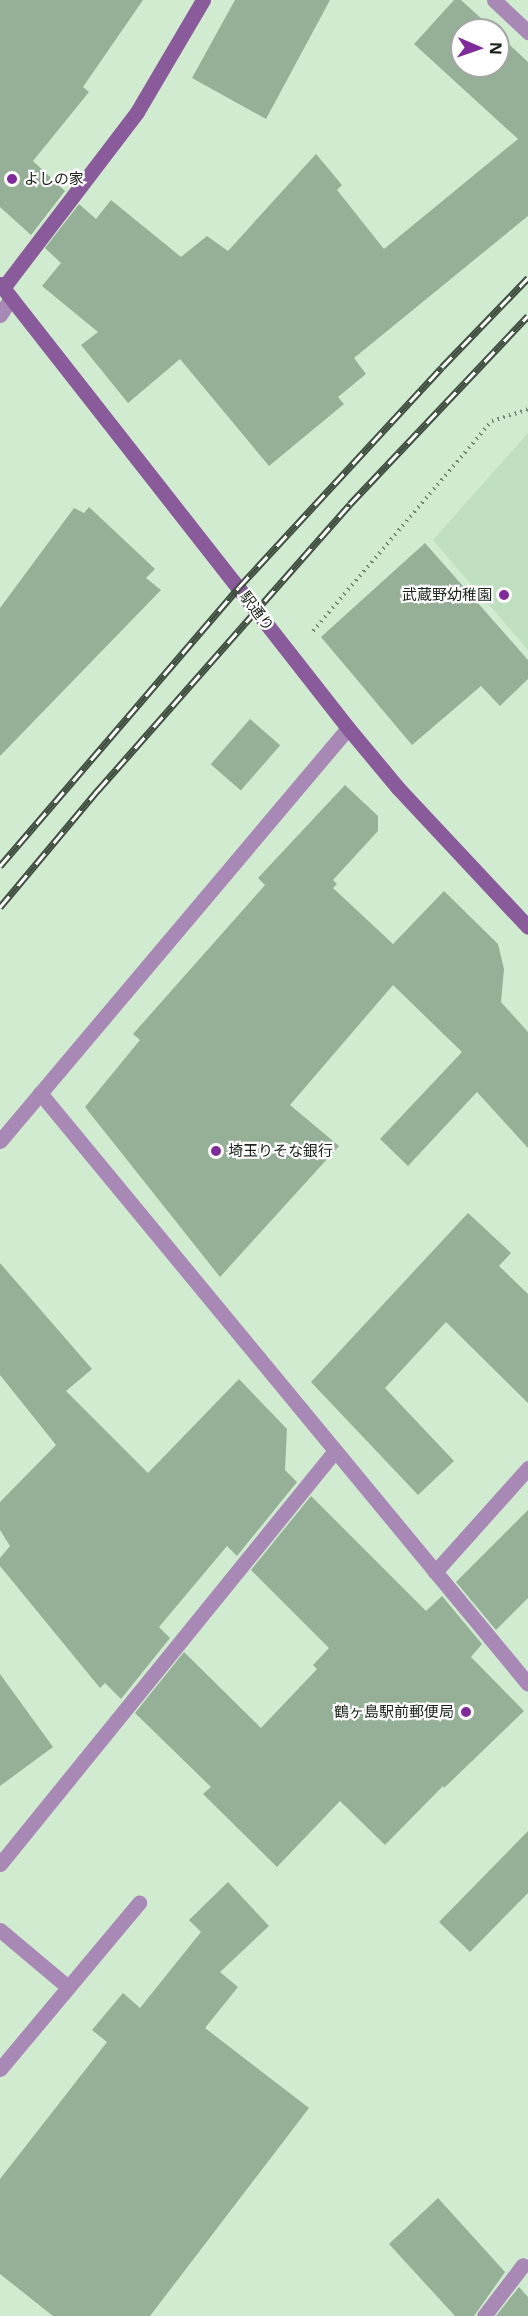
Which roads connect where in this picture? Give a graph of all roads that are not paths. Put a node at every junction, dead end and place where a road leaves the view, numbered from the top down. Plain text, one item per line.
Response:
1 (202, 0) edge
2 (494, 0) edge
3 (528, 32) edge
4 (5, 290) edge
5 (0, 315) edge
6 (348, 728) junction
7 (528, 927) edge
8 (40, 1094) junction
9 (0, 1141) edge
10 (334, 1452) junction
11 (528, 1468) edge
12 (435, 1572) junction
13 (528, 1684) edge
14 (0, 1864) edge
15 (139, 1903) dead end
16 (0, 1930) edge
17 (68, 1987) junction
18 (0, 2069) edge
19 (523, 2265) dead end
20 (484, 2316) edge

1 - 4 street
2 - 3 street
4 - 5 street
4 - 6 street, 駅通り
6 - 7 street, 駅通り
6 - 8 street
8 - 9 street
8 - 10 street
10 - 12 street
10 - 14 street
11 - 12 street
12 - 13 street
15 - 17 street
16 - 17 street
17 - 18 street
19 - 20 street

